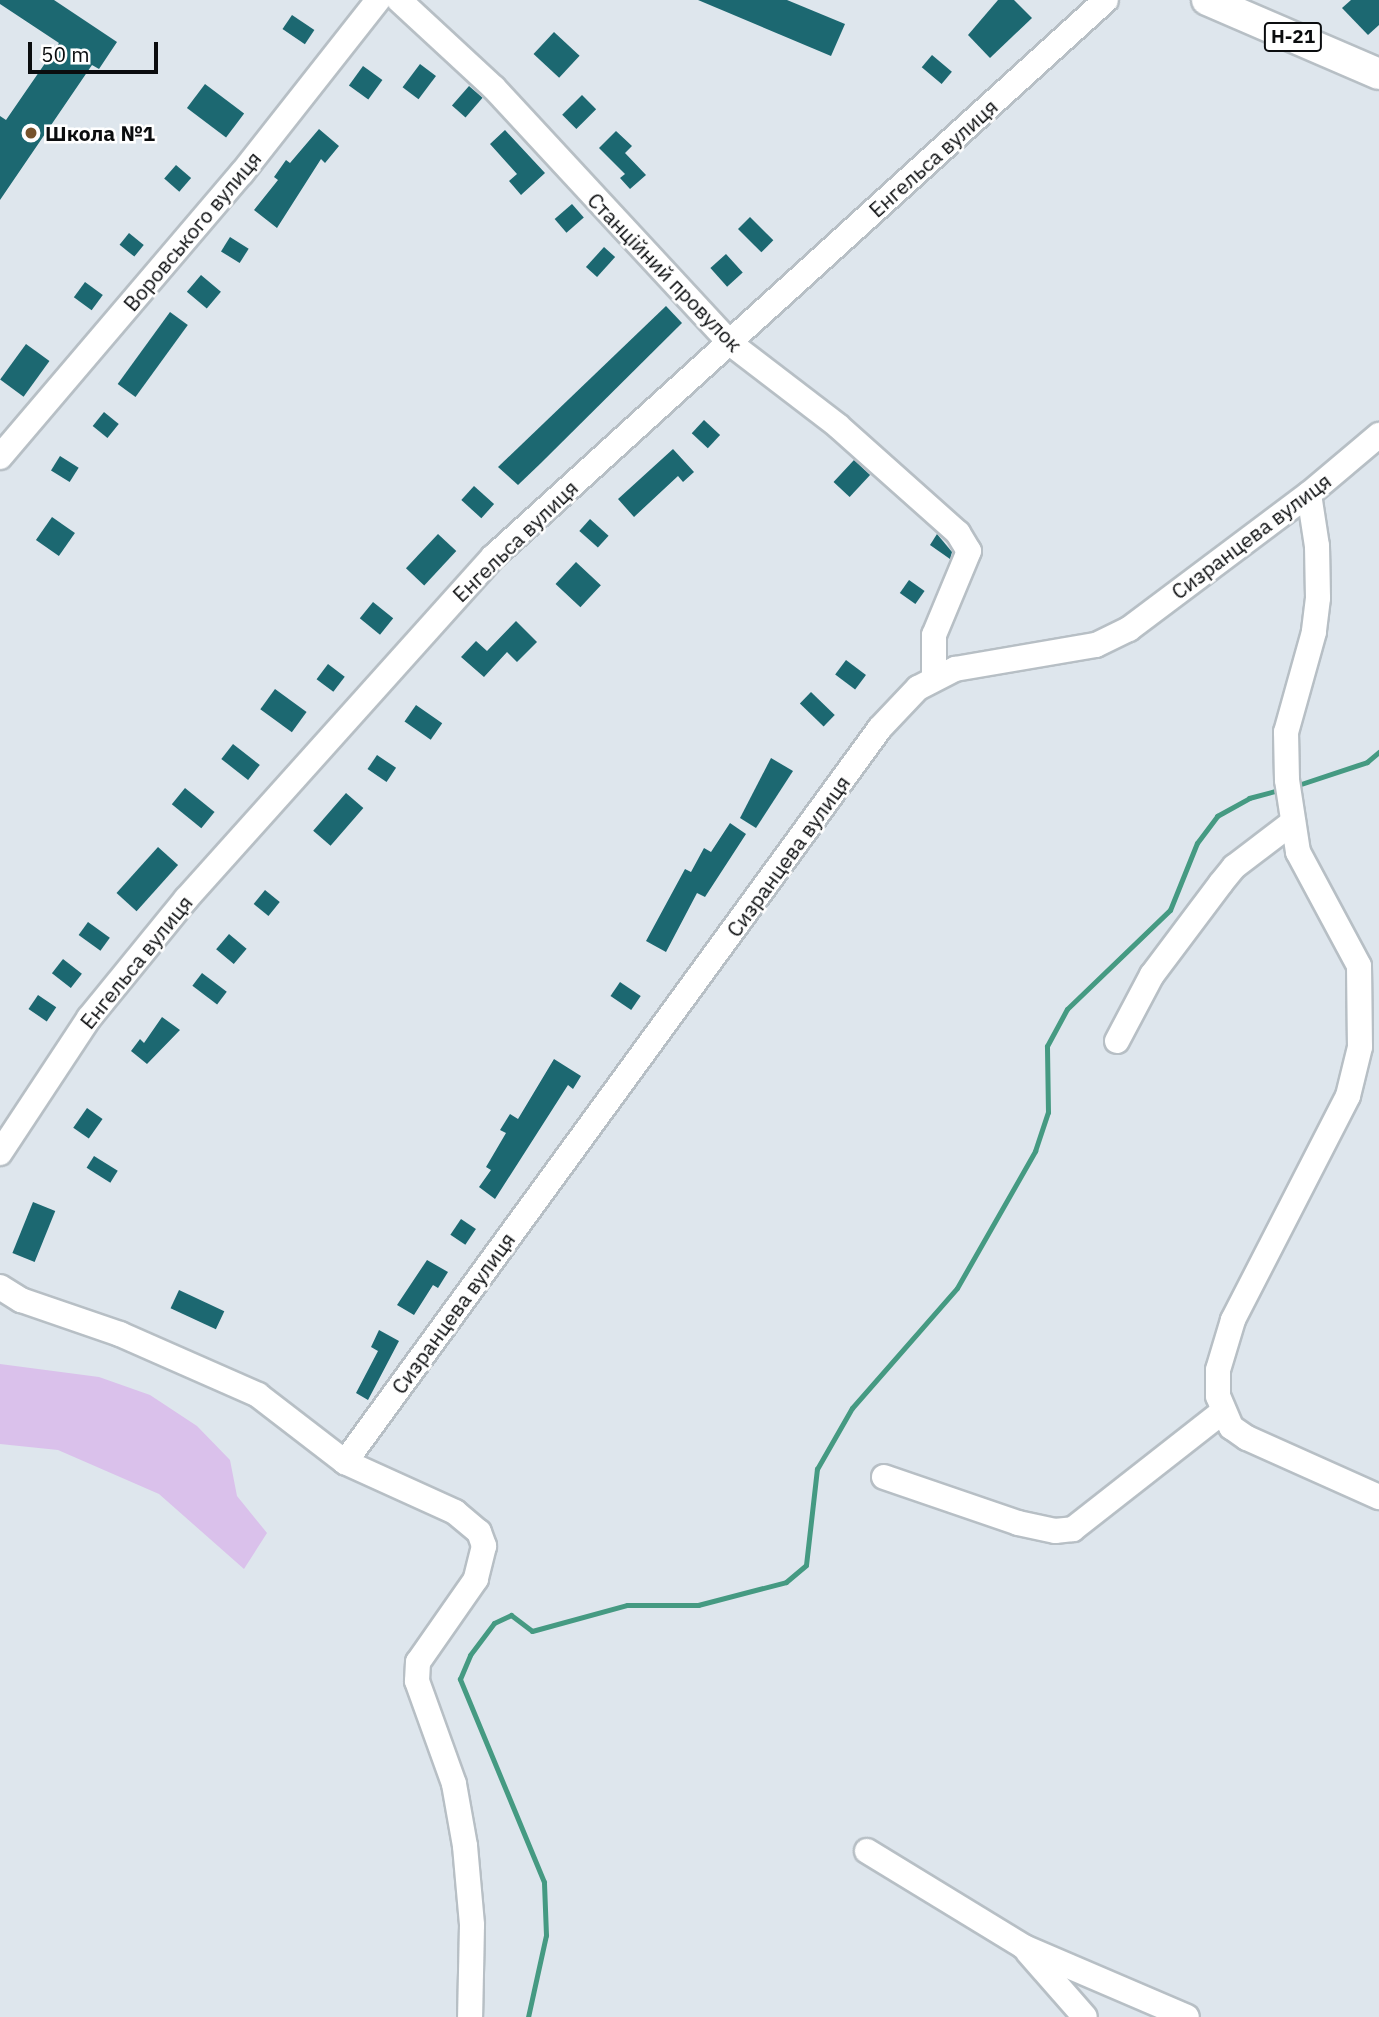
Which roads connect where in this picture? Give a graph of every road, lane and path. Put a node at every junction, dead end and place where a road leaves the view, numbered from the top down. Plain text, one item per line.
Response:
1 (379, 0) edge
2 (399, 0) edge
3 (1106, 0) edge
4 (1207, 0) edge
5 (1379, 74) edge
6 (730, 343) junction
7 (1379, 435) edge
8 (0, 457) edge
9 (1309, 494) junction
10 (934, 678) junction
11 (1290, 801) junction
12 (1117, 1041) dead end
13 (0, 1153) edge
14 (0, 1287) edge
15 (1222, 1412) junction
16 (345, 1462) junction
17 (884, 1477) dead end
18 (1379, 1497) edge
19 (867, 1851) dead end
20 (1024, 1947) junction
21 (470, 2017) edge
22 (1085, 2017) edge
23 (1187, 2017) edge

1 - 8 street, Воровського вулиця
2 - 6 street, Станційний провулок
3 - 6 street, Енгельса вулиця
4 - 5 main road, Н-21
6 - 10 street, Станційний провулок
6 - 13 street, Енгельса вулиця
7 - 9 street, Сизранцева вулиця
9 - 10 street, Сизранцева вулиця
9 - 11 street
10 - 16 street, Сизранцева вулиця
11 - 12 street
11 - 15 street
14 - 16 street
15 - 17 street
15 - 18 street
16 - 21 street
19 - 20 street
20 - 22 street
20 - 23 street

